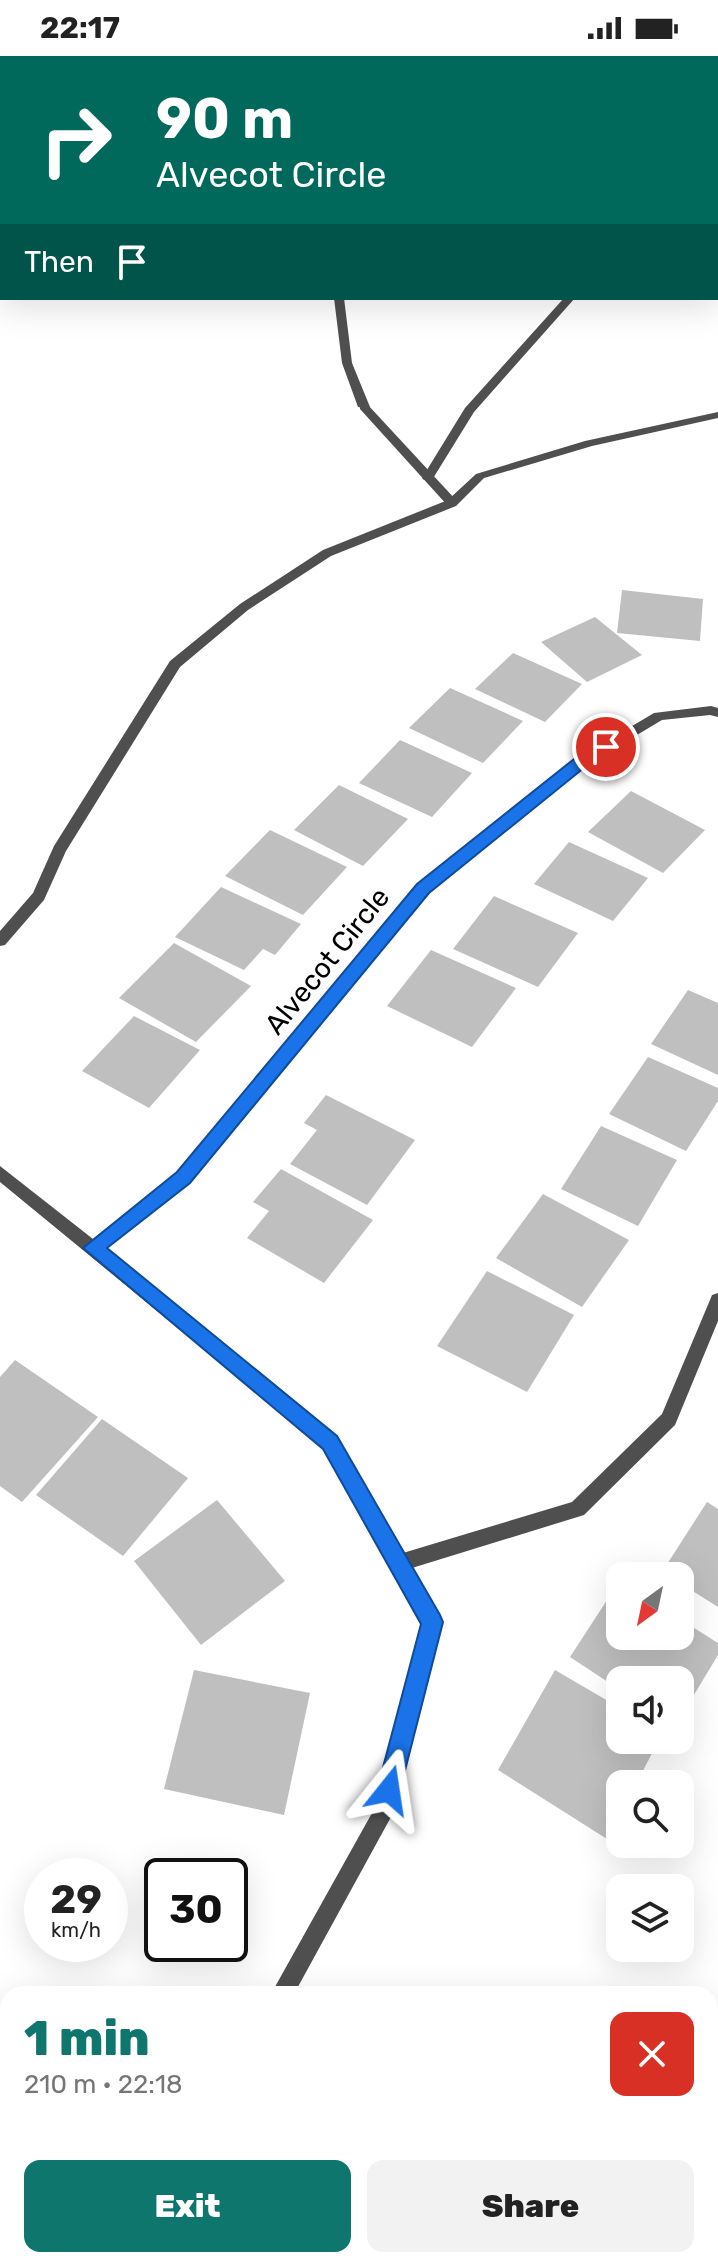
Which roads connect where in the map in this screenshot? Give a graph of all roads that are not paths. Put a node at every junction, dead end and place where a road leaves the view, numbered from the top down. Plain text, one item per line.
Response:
1 (339, 300) edge
2 (568, 300) edge
3 (718, 415) edge
4 (428, 478) junction
5 (452, 503) junction
6 (718, 713) edge
7 (0, 941) edge
8 (0, 1173) edge
9 (93, 1248) junction
10 (718, 1300) edge
11 (399, 1563) junction
12 (286, 1986) edge

1 - 4 street
2 - 4 street
3 - 5 street
4 - 5 street
5 - 7 street
6 - 9 street, Alvecot Circle
8 - 9 street
9 - 11 street
10 - 11 street
11 - 12 street

